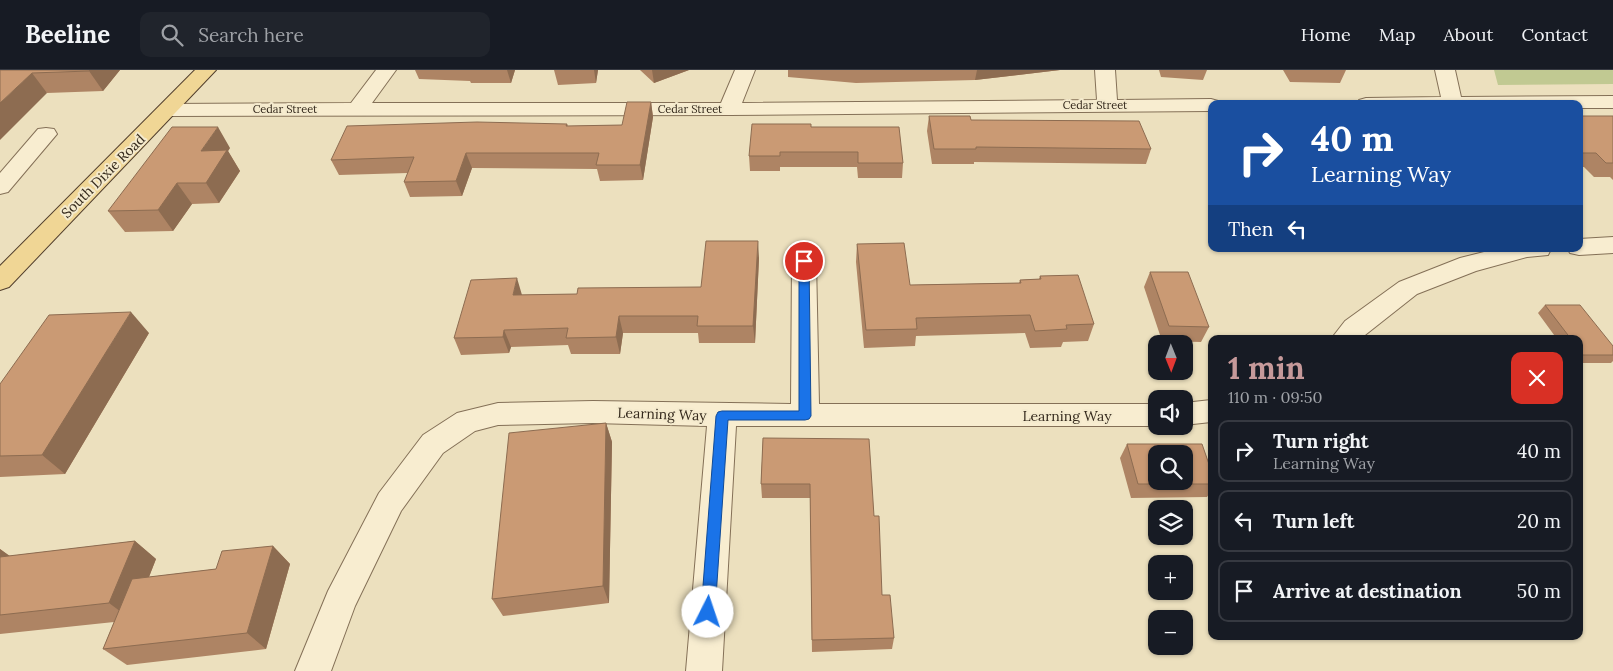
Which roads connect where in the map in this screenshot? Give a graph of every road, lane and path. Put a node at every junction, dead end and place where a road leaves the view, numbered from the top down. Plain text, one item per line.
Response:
1 (206, 70) edge
2 (386, 70) edge
3 (745, 70) edge
4 (1105, 70) edge
5 (1445, 70) edge
6 (1451, 100) edge
7 (1583, 102) edge
8 (1613, 102) edge
9 (1107, 105) junction
10 (1208, 105) edge
11 (357, 109) junction
12 (729, 109) junction
13 (168, 110) junction
14 (46, 134) dead end
15 (0, 187) edge
16 (1613, 245) edge
17 (1583, 247) edge
18 (1515, 252) edge
19 (804, 261) dead end
20 (2, 277) edge
21 (1348, 335) edge
22 (1208, 412) edge
23 (1193, 413) edge
24 (1148, 415) edge
25 (722, 416) junction
26 (805, 416) junction
27 (313, 671) edge
28 (704, 671) edge

1 - 13 main road, South Dixie Road
2 - 11 street
3 - 12 street
4 - 9 street
5 - 6 street
7 - 8 street
9 - 10 street, Cedar Street
9 - 12 street, Cedar Street
11 - 12 street, Cedar Street
11 - 13 street, Cedar Street
13 - 20 main road, South Dixie Road
14 - 15 street
16 - 17 street
18 - 21 street
19 - 26 street
22 - 23 street
24 - 26 street, Learning Way
25 - 26 street, Learning Way
25 - 27 street, Learning Way
25 - 28 street

